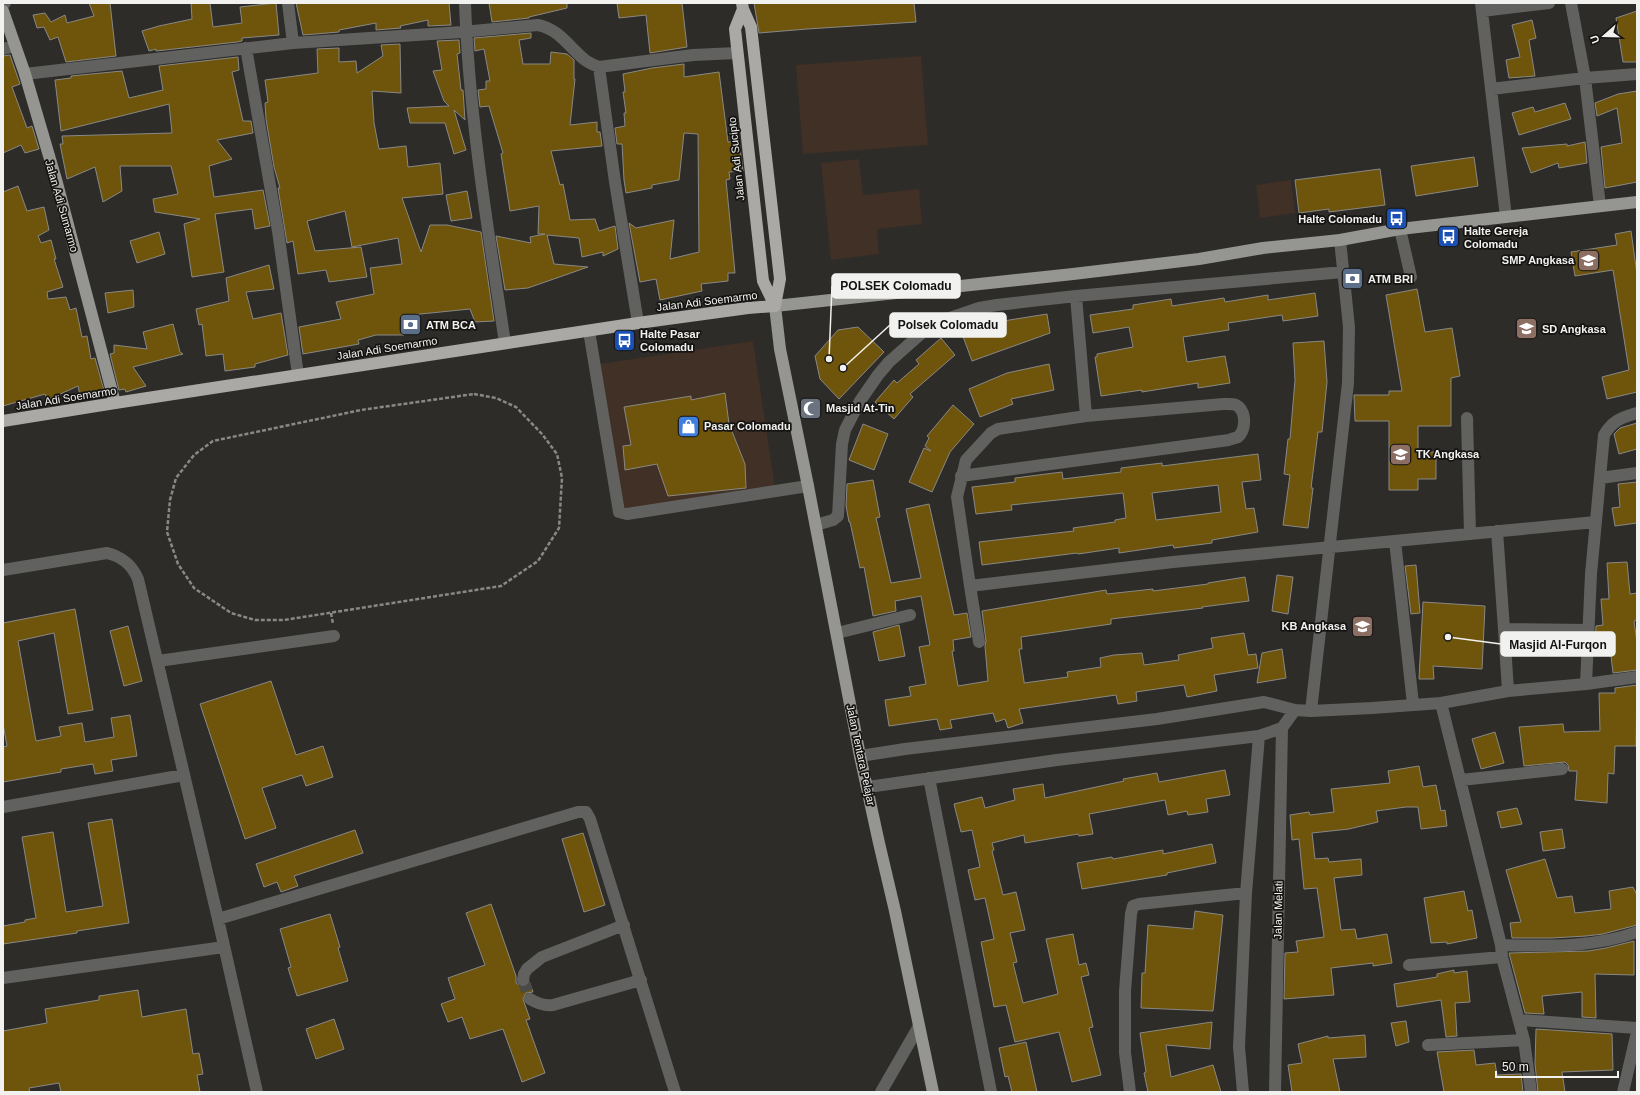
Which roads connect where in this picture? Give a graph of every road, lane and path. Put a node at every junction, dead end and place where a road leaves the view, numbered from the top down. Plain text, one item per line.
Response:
1 (288, 3) edge
2 (464, 3) edge
3 (1549, 3) edge
4 (1571, 3) edge
5 (742, 6) edge
6 (1482, 7) edge
7 (3, 10) edge
8 (466, 32) junction
9 (293, 43) junction
10 (9, 47) edge
11 (246, 48) junction
12 (737, 53) junction
13 (599, 67) junction
14 (25, 74) junction
15 (1637, 74) edge
16 (1585, 78) junction
17 (1491, 89) junction
18 (1637, 202) edge
19 (1600, 206) junction
20 (1506, 217) junction
21 (1400, 229) junction
22 (1340, 240) junction
23 (1343, 272) junction
24 (1411, 277) dead end
25 (1076, 296) junction
26 (775, 306) junction
27 (638, 323) junction
28 (589, 331) junction
29 (505, 343) junction
30 (298, 376) junction
31 (115, 403) junction
32 (1637, 413) edge
33 (1086, 416) junction
34 (794, 418) joint
35 (1468, 418) dead end
36 (3, 421) edge
37 (1637, 473) edge
38 (961, 476) junction
39 (1600, 478) junction
40 (808, 486) junction
41 (1596, 522) junction
42 (816, 525) junction
43 (1497, 532) junction
44 (1470, 534) junction
45 (1395, 541) junction
46 (1330, 547) junction
47 (3, 570) edge
48 (970, 586) junction
49 (910, 615) dead end
50 (284, 620) joint
51 (1504, 629) junction
52 (1588, 630) junction
53 (837, 633) junction
54 (334, 636) dead end
55 (979, 642) dead end
56 (158, 661) junction
57 (1637, 677) edge
58 (1586, 684) junction
59 (1508, 691) junction
60 (1441, 703) junction
61 (1413, 704) junction
62 (1296, 710) junction
63 (1311, 711) junction
64 (1282, 728) junction
65 (1259, 736) junction
66 (860, 756) junction
67 (1562, 769) dead end
68 (184, 775) junction
69 (929, 778) junction
70 (1462, 780) junction
71 (868, 787) junction
72 (3, 807) edge
73 (1246, 893) junction
74 (218, 919) junction
75 (624, 925) junction
76 (1637, 932) edge
77 (224, 947) junction
78 (1502, 951) junction
79 (1409, 965) dead end
80 (3, 978) edge
81 (523, 980) dead end
82 (641, 980) junction
83 (530, 999) dead end
84 (1519, 1020) junction
85 (919, 1026) junction
86 (1637, 1028) edge
87 (1637, 1032) edge
88 (1524, 1040) junction
89 (1428, 1045) dead end
90 (257, 1092) edge
91 (675, 1092) edge
92 (881, 1092) edge
93 (933, 1092) edge
94 (990, 1092) edge
95 (1130, 1092) edge
96 (1243, 1092) edge
97 (1275, 1092) edge
98 (1531, 1092) edge
99 (1624, 1092) edge

1 - 9 street
2 - 8 street
3 - 6 street
4 - 16 street
5 - 12 highway, Jalan Adi Sucipto
5 - 26 highway, Jalan Adi Sucipto
6 - 17 street
7 - 10 main road, Jalan Adi Sumarmo
8 - 9 street
8 - 13 street
8 - 29 street
9 - 11 street
10 - 14 main road, Jalan Adi Sumarmo
11 - 14 street
11 - 30 street
12 - 13 street
12 - 26 highway, Jalan Adi Sucipto
13 - 27 street
14 - 31 main road, Jalan Adi Sumarmo
15 - 16 street
16 - 17 street
16 - 19 street
17 - 20 street
18 - 19 main road
19 - 20 main road
20 - 21 main road
21 - 22 main road
21 - 24 street
22 - 23 street
22 - 26 main road
23 - 25 street
23 - 46 street
25 - 33 street
25 - 42 street
26 - 27 highway, Jalan Adi Soemarmo
26 - 34 main road, Jalan Adi Sucipto
27 - 28 highway, Jalan Adi Soemarmo
28 - 29 highway, Jalan Adi Soemarmo
28 - 40 street
29 - 30 highway, Jalan Adi Soemarmo
30 - 31 highway, Jalan Adi Soemarmo
31 - 36 highway, Jalan Adi Soemarmo
32 - 39 street
33 - 38 street
33 - 38 street
34 - 40 main road, Jalan Tentara Pelajar
35 - 44 street
37 - 39 street
38 - 48 street
39 - 41 street
40 - 42 main road, Jalan Tentara Pelajar
41 - 43 street
41 - 52 street
42 - 53 main road, Jalan Tentara Pelajar
43 - 44 street
43 - 51 street
44 - 45 street
45 - 46 street
45 - 61 street
46 - 48 street
46 - 63 street
47 - 56 street
48 - 55 street
49 - 53 street
50 - 50 path
51 - 52 street
51 - 59 street
52 - 58 street
53 - 66 main road, Jalan Tentara Pelajar
54 - 56 street
56 - 68 street
57 - 58 street
58 - 59 street
59 - 60 street
60 - 61 street
60 - 70 street
61 - 63 street
62 - 63 street
62 - 64 street
62 - 66 street
64 - 65 street
64 - 97 street, Jalan Melati
65 - 69 street
65 - 73 street
66 - 71 main road, Jalan Tentara Pelajar
67 - 70 street
68 - 72 street
68 - 74 street
69 - 71 street
69 - 94 street
70 - 78 street
71 - 85 main road, Jalan Tentara Pelajar
73 - 95 street
73 - 96 street
74 - 75 street
74 - 77 street
75 - 81 street
75 - 82 street
76 - 78 street
77 - 80 street
77 - 90 street
78 - 79 street
78 - 84 street
82 - 83 street
82 - 91 street
84 - 86 street
84 - 88 street
85 - 92 street
85 - 93 main road, Jalan Tentara Pelajar
87 - 99 street
88 - 89 street
88 - 98 street

